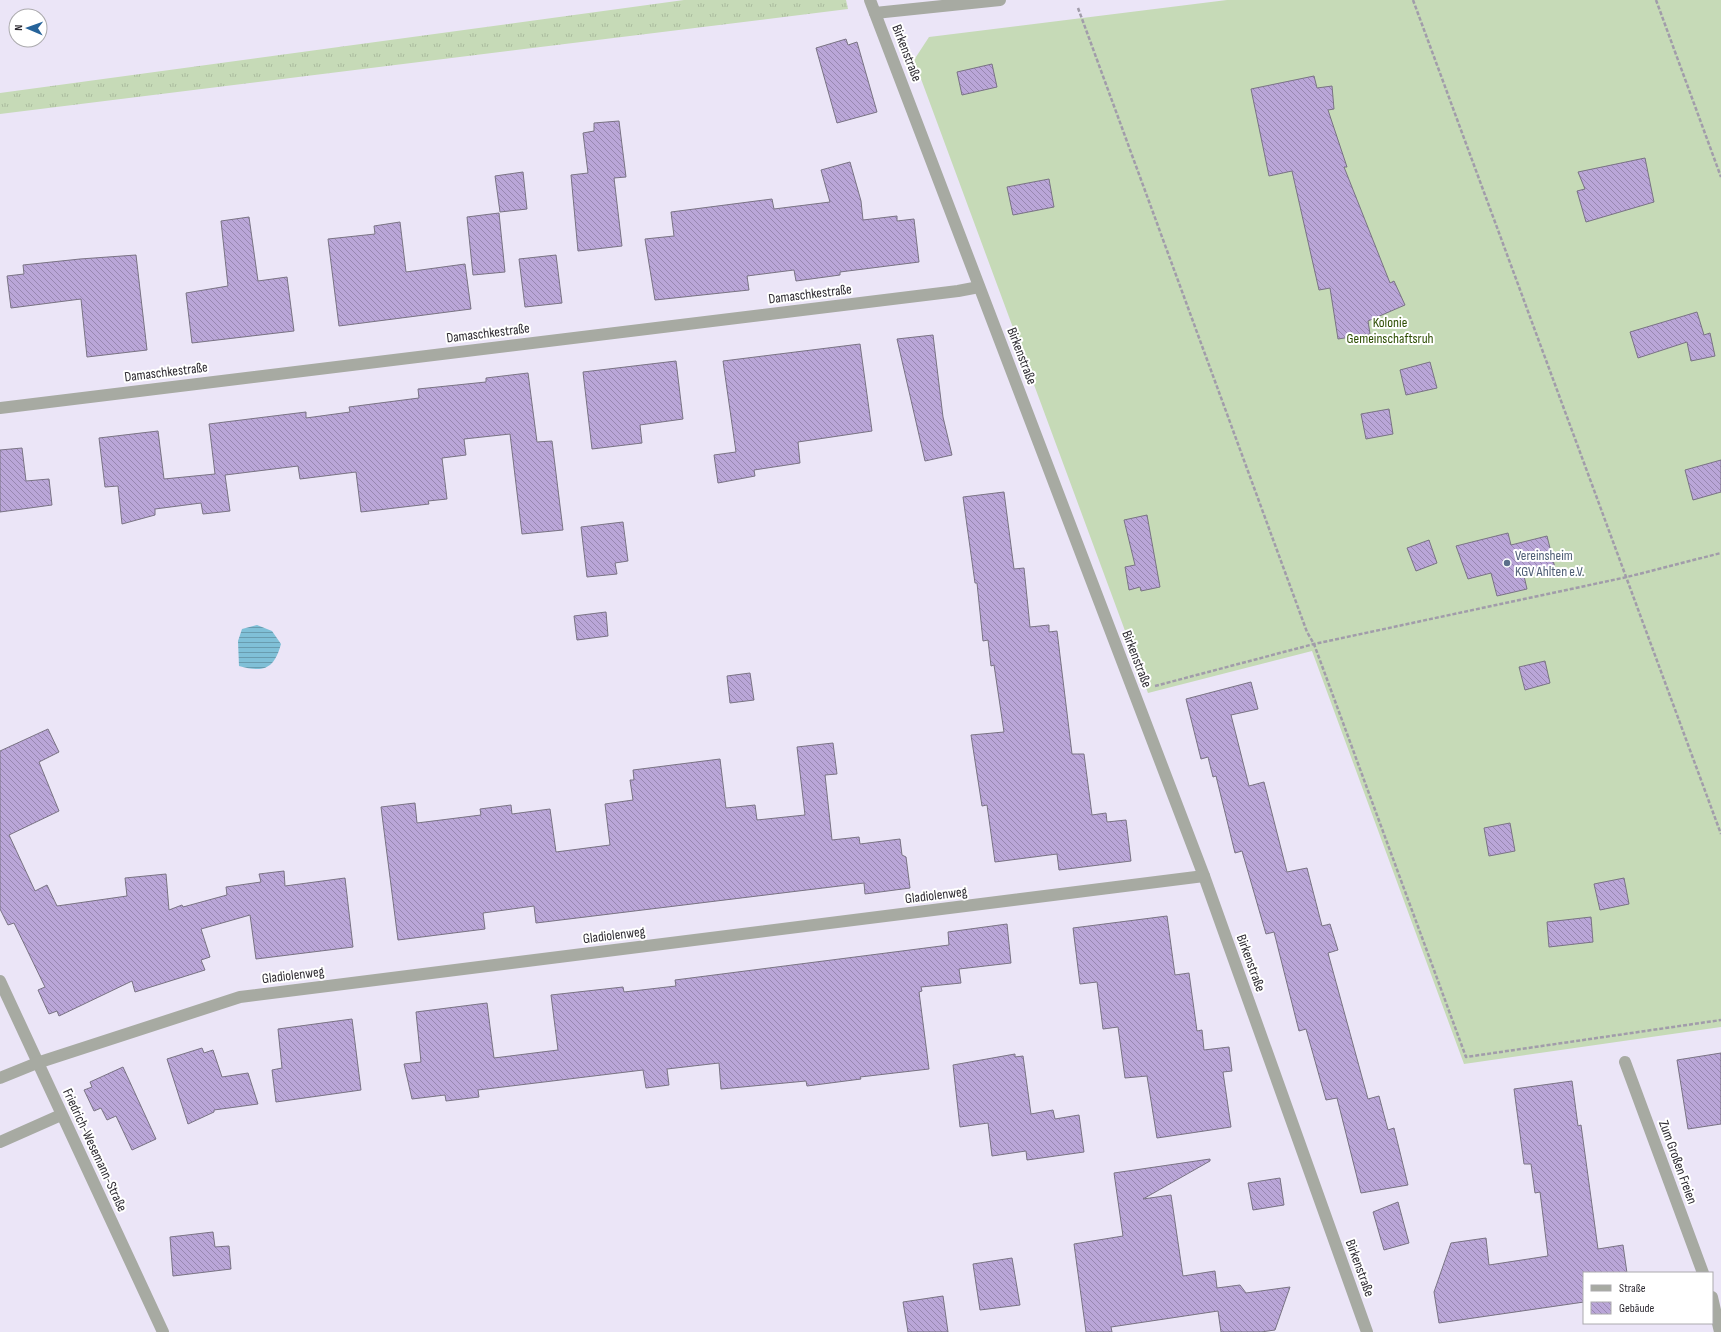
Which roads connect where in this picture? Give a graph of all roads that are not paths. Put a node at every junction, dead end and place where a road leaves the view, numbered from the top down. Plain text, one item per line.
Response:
1 (870, 0) edge
2 (1000, 0) edge
3 (875, 13) junction
4 (980, 287) junction
5 (0, 408) edge
6 (1204, 876) junction
7 (0, 981) edge
8 (37, 1062) junction
9 (1625, 1062) dead end
10 (0, 1078) edge
11 (61, 1115) junction
12 (0, 1142) edge
13 (1703, 1272) edge
14 (1713, 1301) edge
15 (163, 1332) edge
16 (1367, 1332) edge
17 (1720, 1332) edge

1 - 3 street, Birkenstraße
2 - 3 street
3 - 4 street, Birkenstraße
4 - 5 street, Damaschkestraße
4 - 6 street, Birkenstraße
6 - 8 street, Gladiolenweg
6 - 16 street, Birkenstraße
7 - 8 street, Friedrich-Wesemann-Straße
8 - 10 street, Gladiolenweg
8 - 11 street, Friedrich-Wesemann-Straße
9 - 13 street, Zum Großen Freien
11 - 12 street
11 - 15 street, Friedrich-Wesemann-Straße
14 - 17 street

